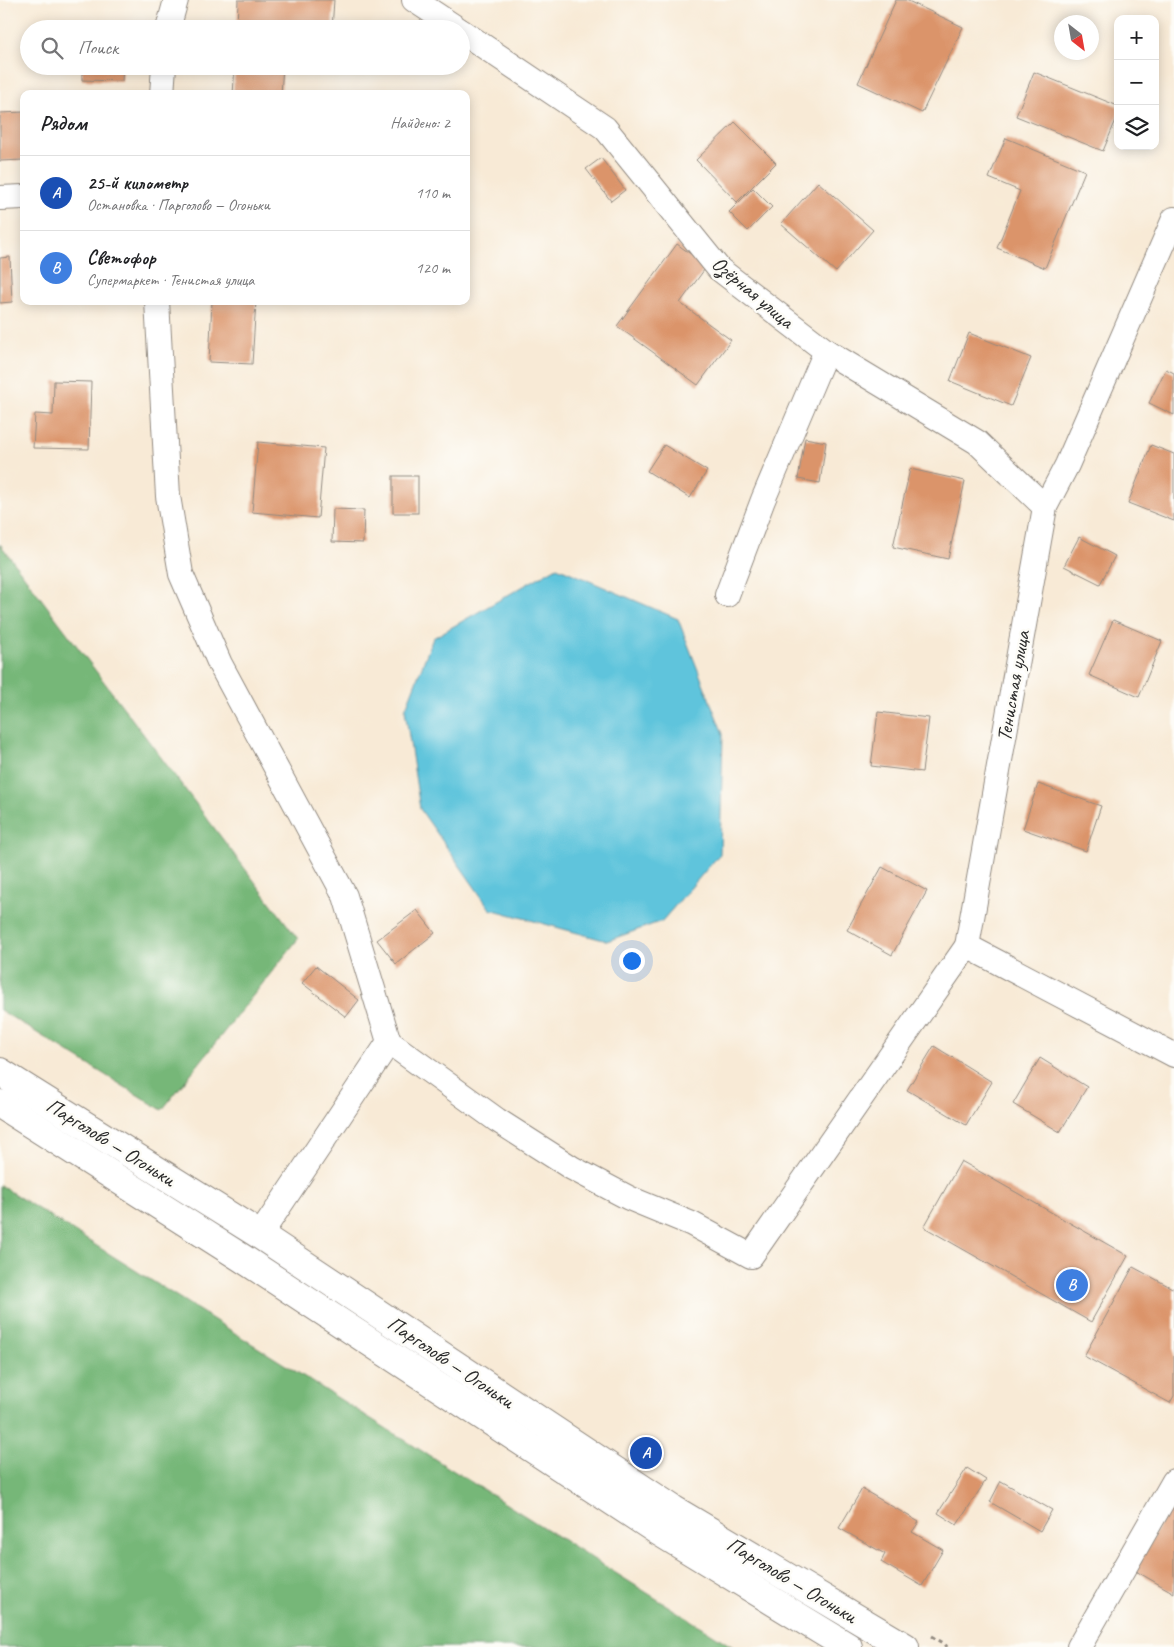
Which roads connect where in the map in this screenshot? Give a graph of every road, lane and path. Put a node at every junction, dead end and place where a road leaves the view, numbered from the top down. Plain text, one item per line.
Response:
1 (176, 0) edge
2 (414, 0) edge
3 (170, 20) edge
4 (444, 20) edge
5 (470, 37) edge
6 (163, 75) edge
7 (162, 90) edge
8 (20, 197) edge
9 (0, 198) edge
10 (1174, 219) edge
11 (157, 305) edge
12 (826, 350) junction
13 (1045, 507) junction
14 (728, 595) dead end
15 (967, 946) junction
16 (389, 1042) junction
17 (1174, 1055) edge
18 (0, 1072) edge
19 (0, 1104) edge
20 (260, 1235) junction
21 (1174, 1481) edge
22 (848, 1647) edge
23 (905, 1647) edge
24 (1079, 1647) edge

1 - 3 street
2 - 4 street
5 - 12 street, Озёрная улица
6 - 7 street
8 - 9 street
10 - 13 street, Тенистая улица
11 - 16 street
12 - 13 street, Озёрная улица
12 - 14 street
13 - 15 street, Тенистая улица
15 - 16 street
15 - 17 street
16 - 20 street
18 - 20 main road, Парголово — Огоньки
19 - 22 main road, Парголово — Огоньки
20 - 23 main road, Парголово — Огоньки
21 - 24 street

